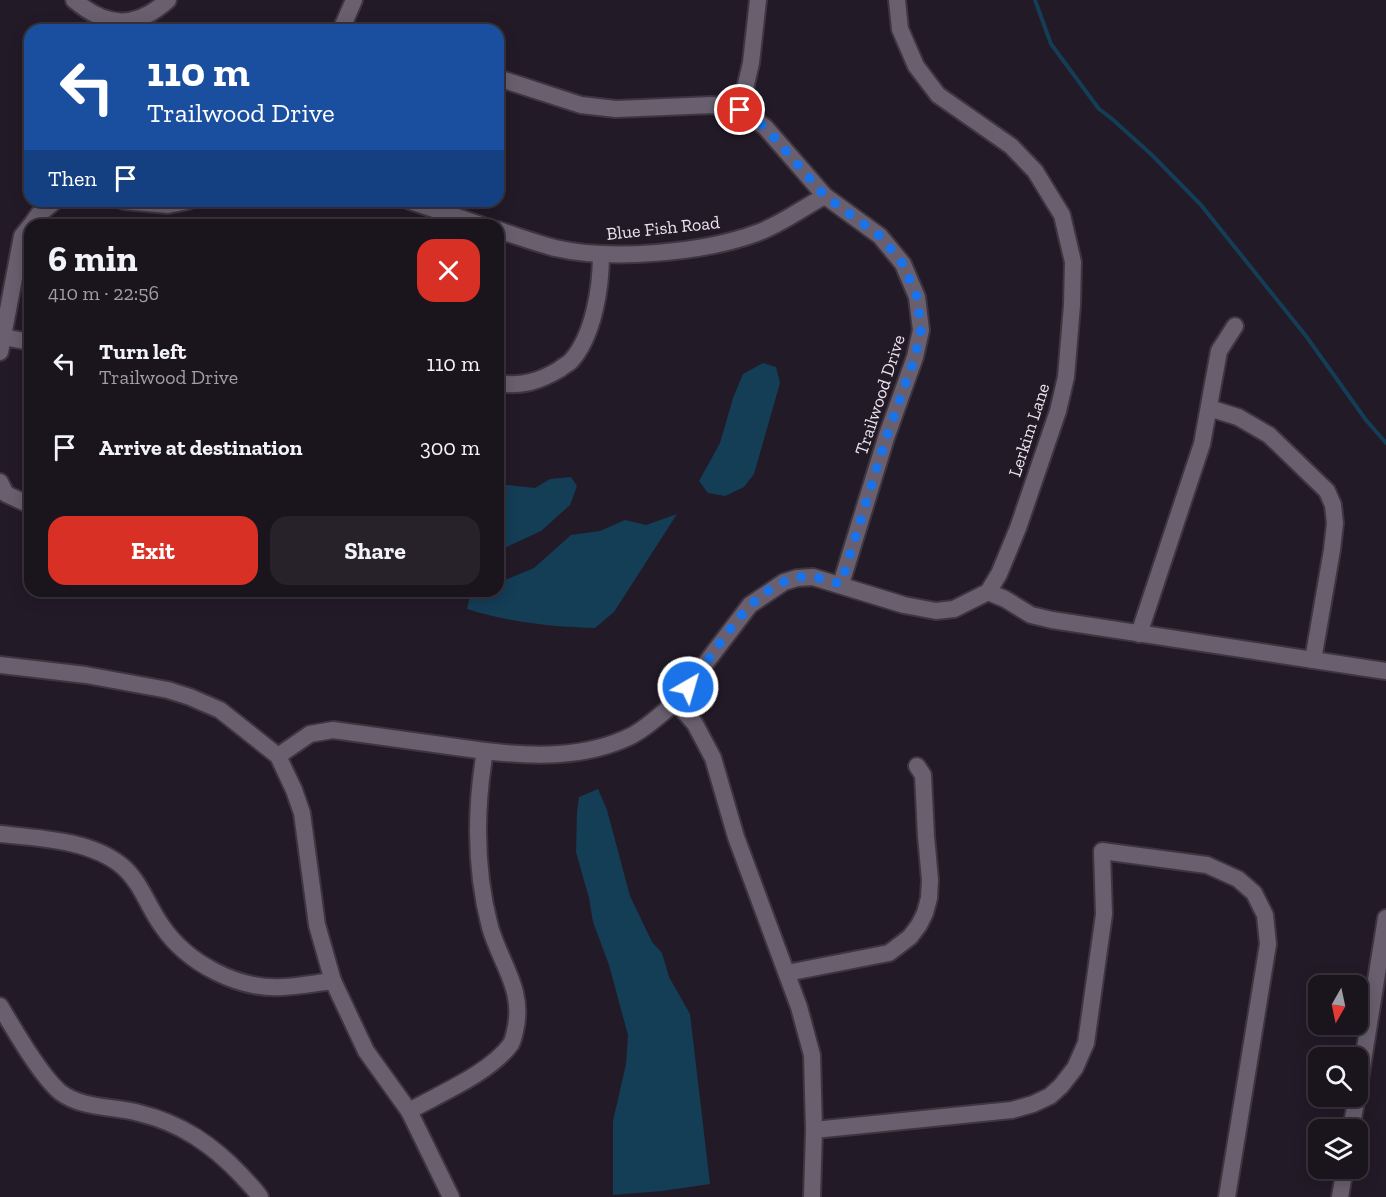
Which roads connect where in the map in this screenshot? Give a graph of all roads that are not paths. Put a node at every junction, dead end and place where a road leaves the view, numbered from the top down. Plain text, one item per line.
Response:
1 (74, 0) edge
2 (168, 0) edge
3 (354, 0) edge
4 (758, 0) edge
5 (897, 0) edge
6 (344, 24) edge
7 (504, 80) edge
8 (740, 110) junction
9 (825, 196) junction
10 (48, 207) edge
11 (428, 207) edge
12 (35, 219) edge
13 (463, 219) edge
14 (504, 232) edge
15 (24, 233) edge
16 (601, 254) junction
17 (1235, 326) dead end
18 (24, 343) edge
19 (1, 345) edge
20 (504, 384) edge
21 (1209, 408) junction
22 (2, 493) edge
23 (24, 502) edge
24 (841, 584) junction
25 (988, 592) junction
26 (1139, 634) junction
27 (1313, 660) junction
28 (0, 665) edge
29 (1386, 671) edge
30 (676, 702) junction
31 (485, 751) junction
32 (278, 756) junction
33 (917, 766) dead end
34 (0, 834) edge
35 (1386, 918) edge
36 (787, 973) junction
37 (333, 981) junction
38 (0, 1006) edge
39 (6, 1033) edge
40 (1365, 1047) edge
41 (409, 1111) junction
42 (814, 1130) junction
43 (1343, 1179) edge
44 (260, 1197) edge
45 (451, 1197) edge
46 (812, 1197) edge
47 (1227, 1197) edge
48 (1340, 1197) edge

1 - 2 street
3 - 6 street
4 - 8 street
5 - 25 street, Lerkim Lane
7 - 8 street
8 - 9 street, Trailwood Drive
9 - 16 street, Blue Fish Road
9 - 24 street, Trailwood Drive
10 - 12 street
11 - 13 street
14 - 16 street, Blue Fish Road
15 - 19 street
16 - 20 street
17 - 21 street
18 - 19 street
21 - 26 street
21 - 27 street
22 - 23 street
24 - 25 street
24 - 30 street
25 - 26 street
26 - 27 street
27 - 29 street
28 - 32 street
30 - 31 street
30 - 36 street
31 - 32 street
31 - 41 street
32 - 37 street
33 - 36 street
34 - 37 street
35 - 40 street
36 - 42 street
37 - 41 street
38 - 39 street
39 - 44 street
41 - 45 street
42 - 46 street
42 - 47 street
43 - 48 street

